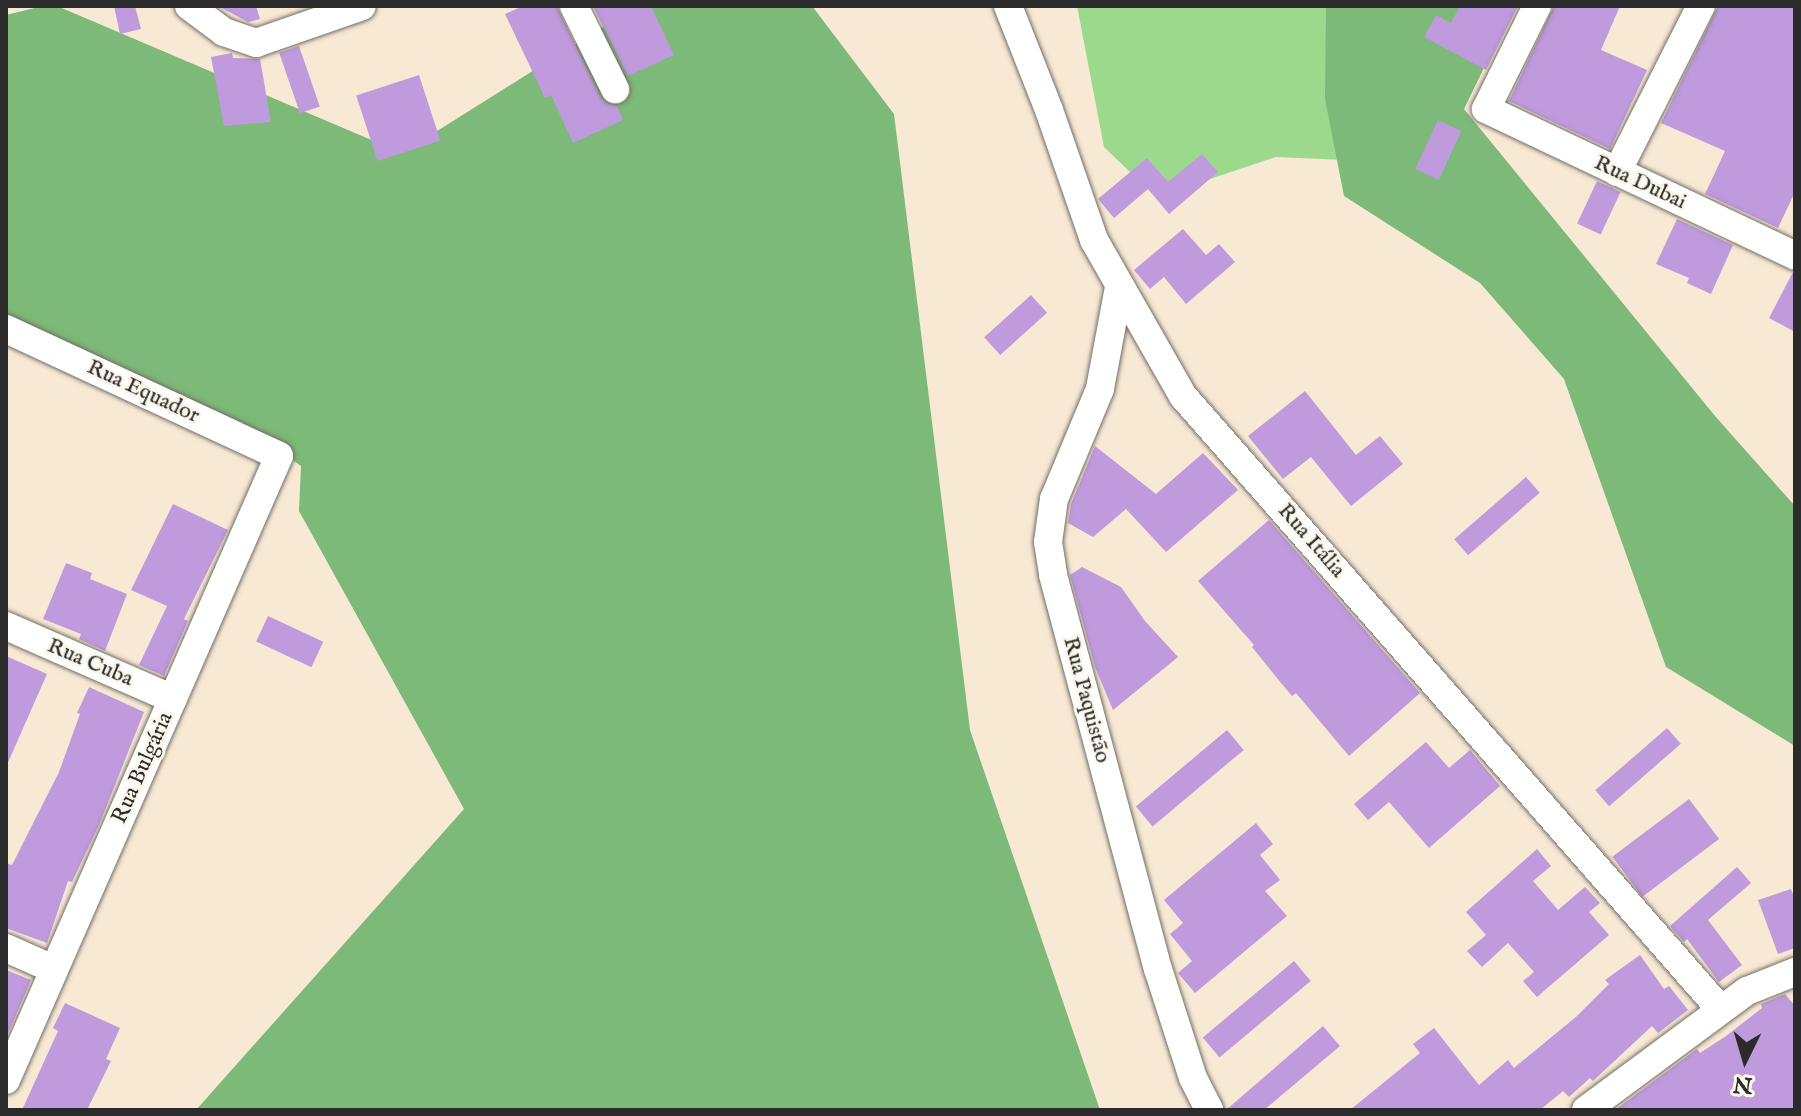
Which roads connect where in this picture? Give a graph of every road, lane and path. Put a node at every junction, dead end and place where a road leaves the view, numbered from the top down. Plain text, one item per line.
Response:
1 (189, 6) edge
2 (362, 6) edge
3 (574, 6) edge
4 (1008, 6) edge
5 (1537, 6) edge
6 (1701, 6) edge
7 (615, 89) dead end
8 (1617, 172) junction
9 (1792, 247) edge
10 (1119, 287) junction
11 (6, 329) edge
12 (279, 456) joint
13 (6, 626) edge
14 (173, 699) junction
15 (6, 948) edge
16 (53, 969) junction
17 (1795, 972) edge
18 (1721, 1010) junction
19 (6, 1080) edge
20 (1209, 1110) edge
21 (1586, 1110) edge

1 - 2 street
3 - 7 street
4 - 10 street, Rua Itália
5 - 8 street, Rua Dubai
6 - 8 street
8 - 9 street, Rua Dubai
10 - 18 street, Rua Itália
10 - 20 street, Rua Paquistão
11 - 12 street, Rua Equador
12 - 14 street, Rua Bulgária
13 - 14 street, Rua Cuba
14 - 16 street, Rua Bulgária
15 - 16 street
16 - 19 street, Rua Bulgária
17 - 18 street
18 - 21 street

